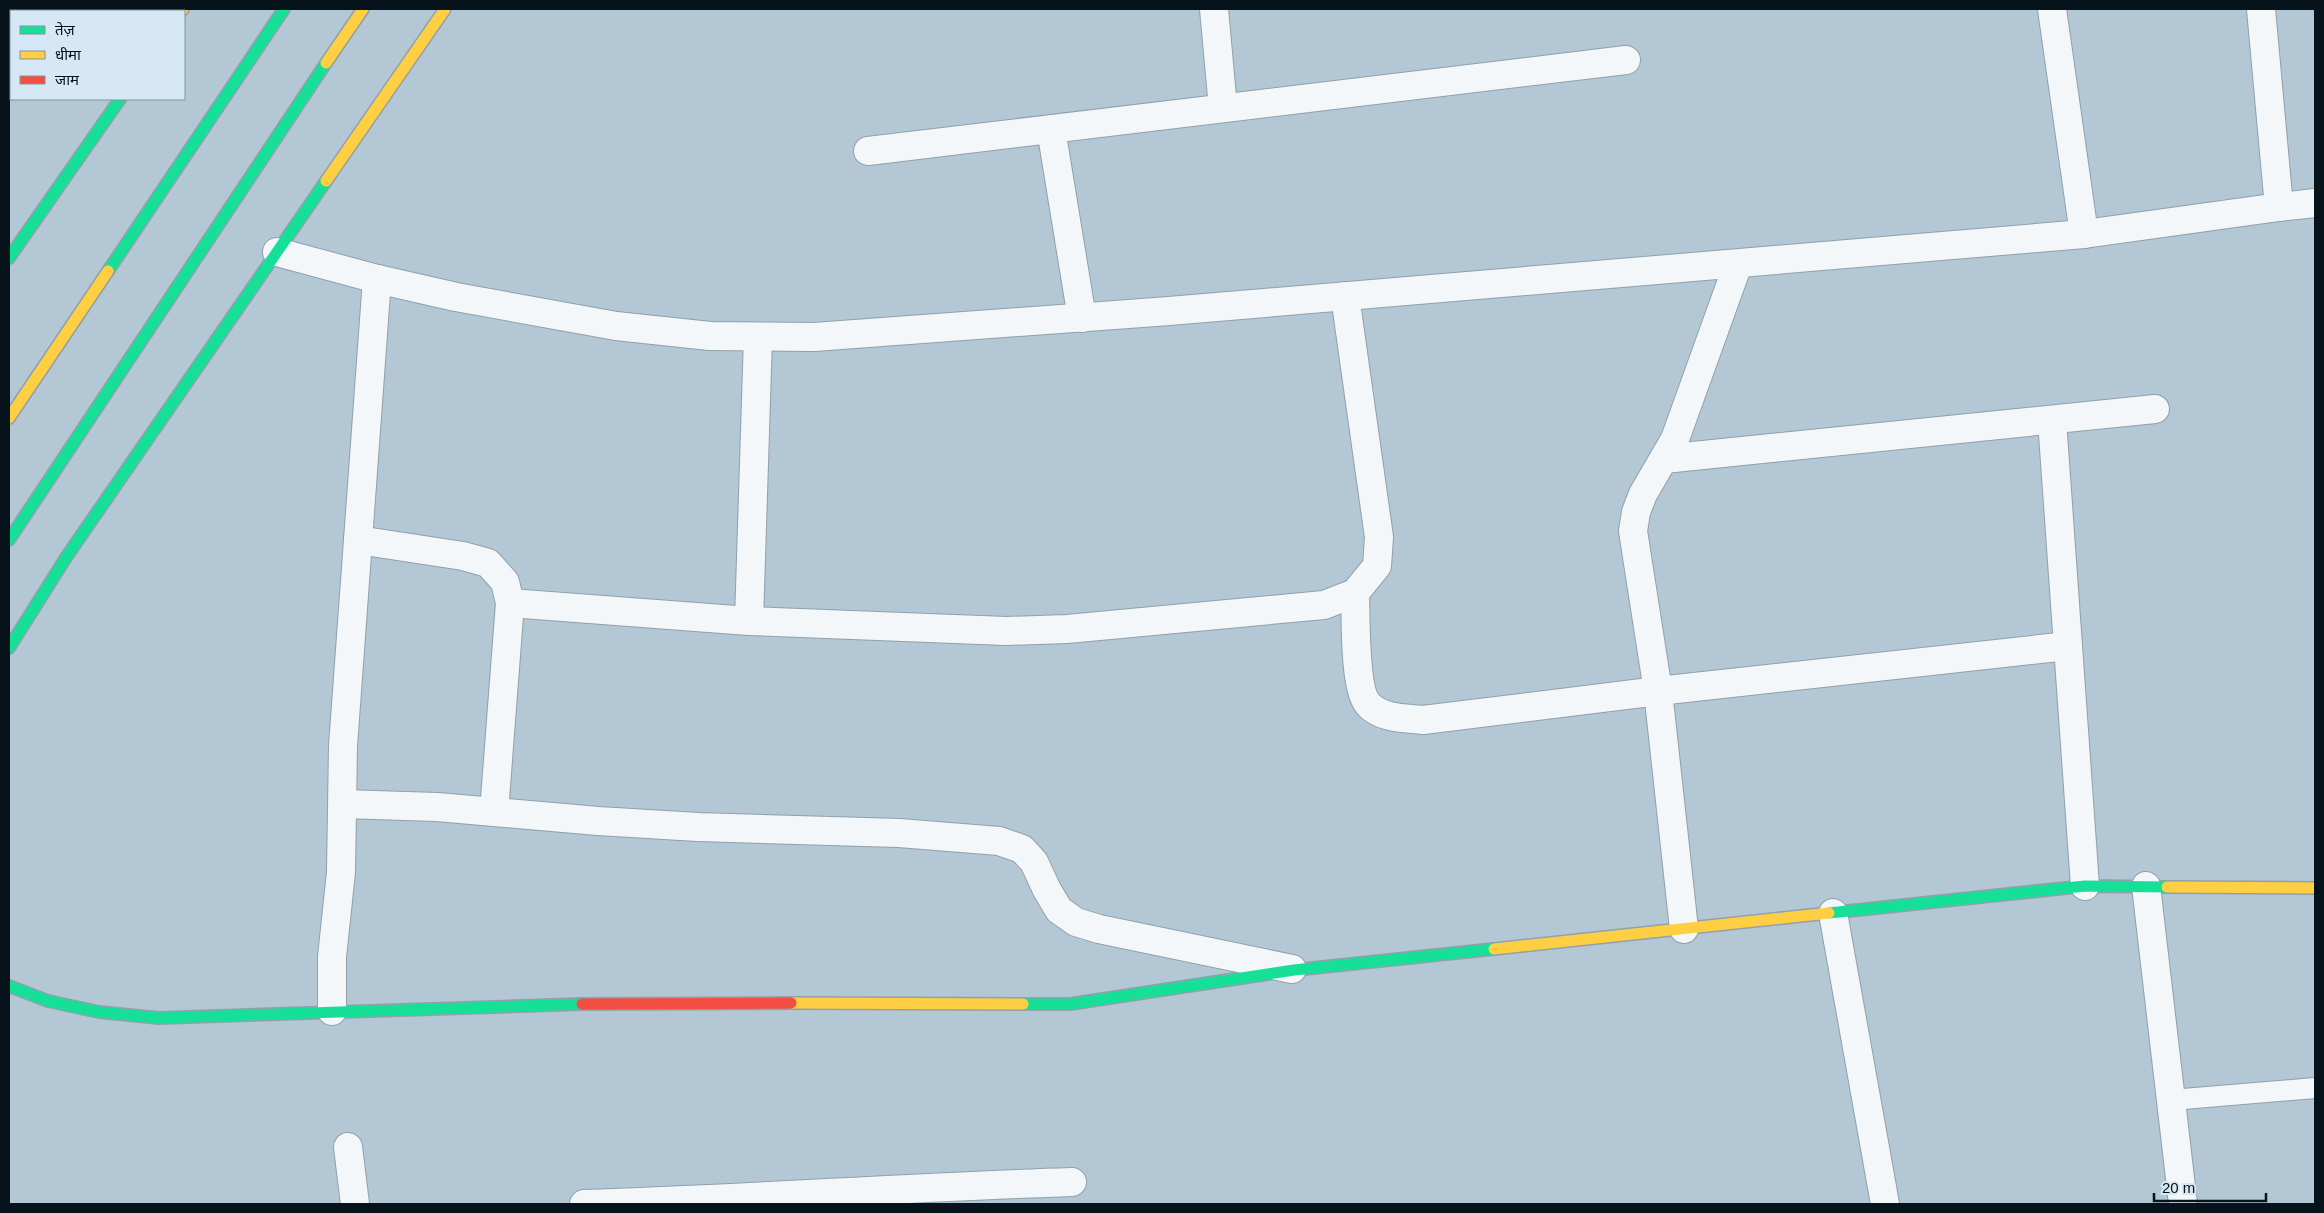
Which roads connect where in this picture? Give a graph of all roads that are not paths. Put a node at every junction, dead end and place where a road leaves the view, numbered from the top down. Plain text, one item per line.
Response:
1 (284, 9) edge
2 (363, 9) edge
3 (445, 9) edge
4 (1214, 9) edge
5 (2052, 9) edge
6 (2261, 9) edge
7 (1626, 60) dead end
8 (119, 100) edge
9 (1223, 108) junction
10 (1051, 129) junction
11 (868, 151) dead end
12 (2315, 203) edge
13 (2279, 206) junction
14 (2084, 234) junction
15 (277, 252) junction
16 (9, 258) edge
17 (1738, 264) junction
18 (377, 279) junction
19 (1345, 296) junction
20 (1082, 318) junction
21 (758, 337) junction
22 (2155, 409) dead end
23 (9, 418) edge
24 (2052, 420) junction
25 (1664, 459) junction
26 (9, 540) edge
27 (358, 540) junction
28 (1355, 593) junction
29 (510, 603) junction
30 (749, 621) junction
31 (2068, 646) junction
32 (9, 648) edge
33 (1658, 691) junction
34 (343, 804) junction
35 (494, 812) junction
36 (2085, 886) junction
37 (2146, 886) junction
38 (2315, 888) edge
39 (1833, 913) junction
40 (1684, 929) junction
41 (1294, 970) junction
42 (9, 986) edge
43 (332, 1010) junction
44 (2315, 1088) edge
45 (2171, 1100) junction
46 (348, 1147) dead end
47 (1072, 1182) dead end
48 (355, 1204) edge
49 (584, 1204) edge
50 (1885, 1204) edge
51 (2183, 1204) edge

1 - 23 main road
2 - 26 main road
3 - 15 main road
4 - 9 street
5 - 14 street
6 - 13 street
7 - 9 street
8 - 16 main road
9 - 10 street
10 - 11 street
10 - 20 street
12 - 13 street
13 - 14 street
14 - 17 street
15 - 18 street
15 - 32 main road
17 - 19 street
17 - 25 street
18 - 21 street
18 - 27 street
19 - 20 street
19 - 28 street
20 - 21 street
21 - 30 street
22 - 24 street
24 - 25 street
24 - 31 street
25 - 33 street
27 - 29 street
27 - 34 street
28 - 30 street
28 - 33 street
29 - 30 street
29 - 35 street
31 - 33 street
31 - 36 street
33 - 40 street
34 - 35 street
34 - 43 street
35 - 41 street
36 - 37 main road
36 - 39 main road
37 - 38 main road
37 - 45 street
39 - 40 main road
39 - 50 street
40 - 41 main road
41 - 43 main road
42 - 43 main road
44 - 45 lane
45 - 51 street
46 - 48 street
47 - 49 street

